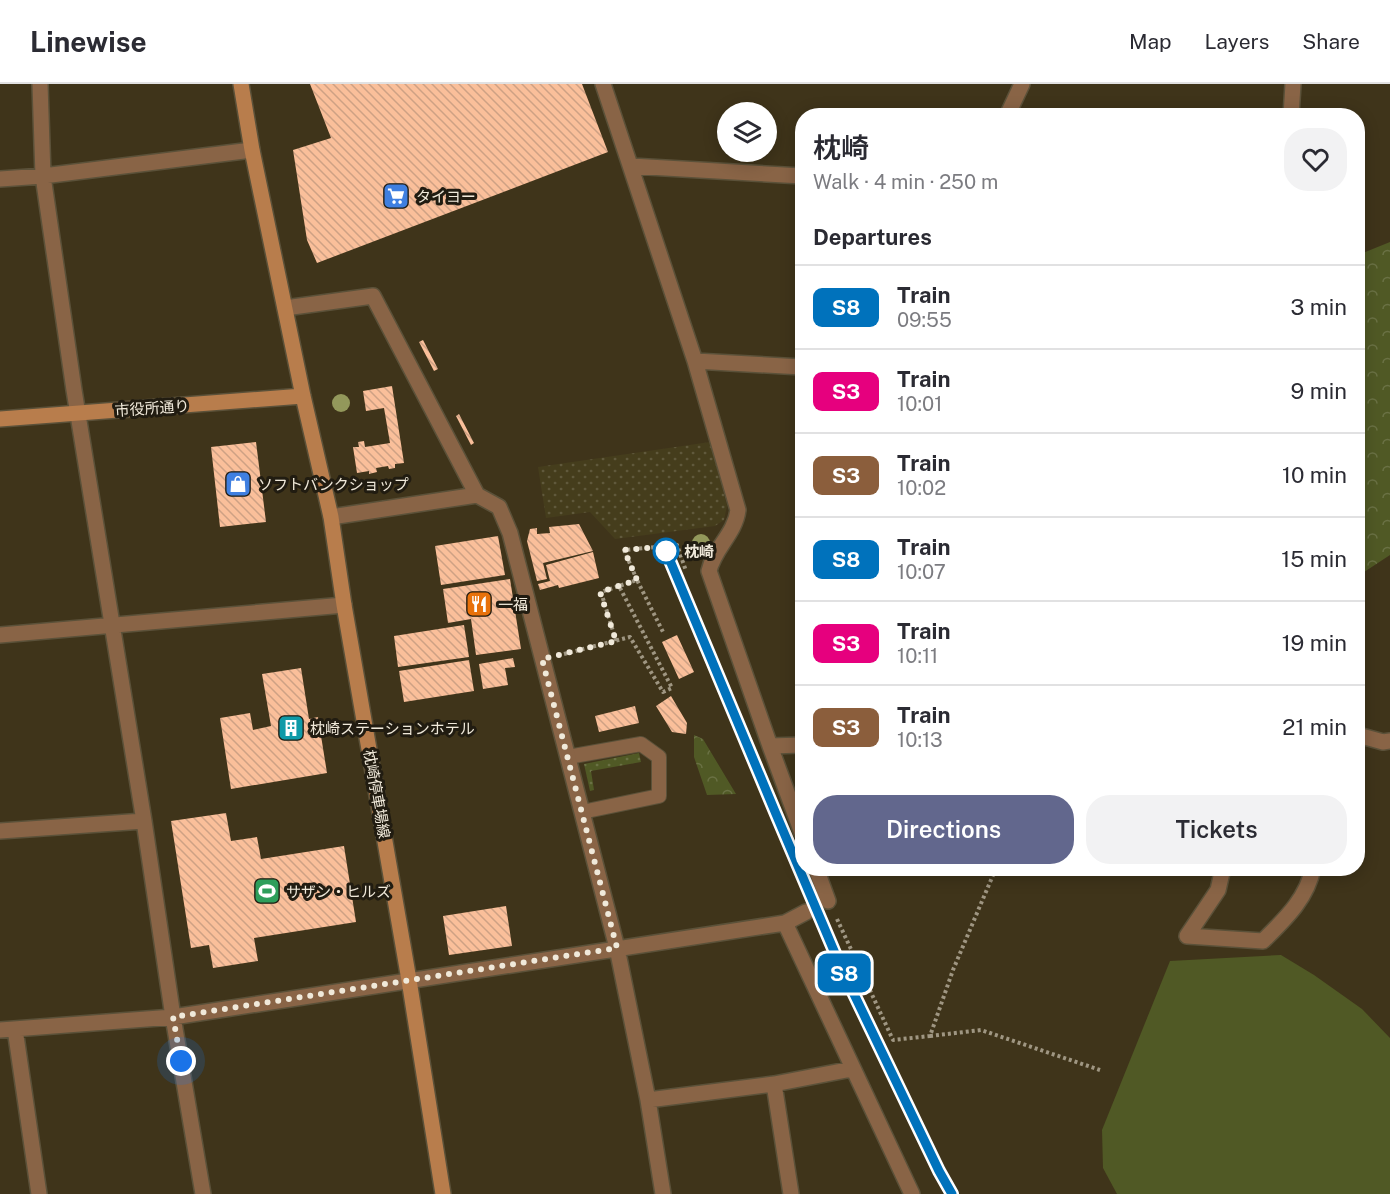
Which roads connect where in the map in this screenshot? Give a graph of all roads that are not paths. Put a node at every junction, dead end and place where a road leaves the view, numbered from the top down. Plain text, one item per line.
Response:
1 (40, 84) edge
2 (242, 84) edge
3 (603, 84) edge
4 (1023, 84) edge
5 (1293, 84) edge
6 (1011, 108) edge
7 (1292, 108) edge
8 (252, 150) junction
9 (631, 166) junction
10 (43, 176) junction
11 (795, 177) edge
12 (0, 179) edge
13 (285, 308) junction
14 (695, 361) junction
15 (795, 367) edge
16 (303, 396) junction
17 (77, 413) junction
18 (0, 419) edge
19 (477, 495) junction
20 (331, 518) junction
21 (344, 605) junction
22 (112, 625) junction
23 (0, 635) edge
24 (1365, 737) edge
25 (1390, 741) edge
26 (795, 745) edge
27 (770, 746) junction
28 (568, 757) junction
29 (582, 812) junction
30 (795, 814) edge
31 (144, 821) junction
32 (0, 831) edge
33 (819, 876) edge
34 (1221, 876) edge
35 (1312, 876) edge
36 (828, 901) road end
37 (806, 912) tunnel mouth
38 (785, 923) junction
39 (617, 948) junction
40 (409, 980) junction
41 (173, 1017) junction
42 (8, 1030) edge
43 (852, 1069) junction
44 (774, 1084) junction
45 (648, 1100) junction
46 (39, 1194) edge
47 (203, 1194) edge
48 (443, 1194) edge
49 (663, 1194) edge
50 (791, 1194) edge
51 (912, 1194) edge

1 - 10 street
2 - 8 main road, 枕崎停車場線
3 - 9 street
4 - 6 street
5 - 7 street
8 - 10 street
8 - 13 main road, 枕崎停車場線
9 - 11 street
9 - 14 street
10 - 12 street
10 - 17 street
13 - 16 main road, 枕崎停車場線
13 - 19 street
14 - 15 street
14 - 27 street
16 - 17 main road, 市役所通り
16 - 20 main road, 枕崎停車場線
17 - 18 main road, 市役所通り
17 - 22 street
19 - 20 street
19 - 28 street
20 - 21 main road, 枕崎停車場線
21 - 22 street
21 - 40 main road, 枕崎停車場線
22 - 23 street
22 - 31 street
24 - 25 street
26 - 27 street
27 - 30 street
28 - 29 street
28 - 29 lane
29 - 39 street
31 - 32 street
31 - 41 street
33 - 36 street
34 - 35 street
37 - 38 street
38 - 39 street
38 - 43 street
39 - 40 street
39 - 45 street
40 - 41 street
40 - 48 main road, 枕崎停車場線
41 - 42 street
41 - 47 street
42 - 46 street
43 - 44 street
43 - 51 street
44 - 45 street
44 - 50 street
45 - 49 street

